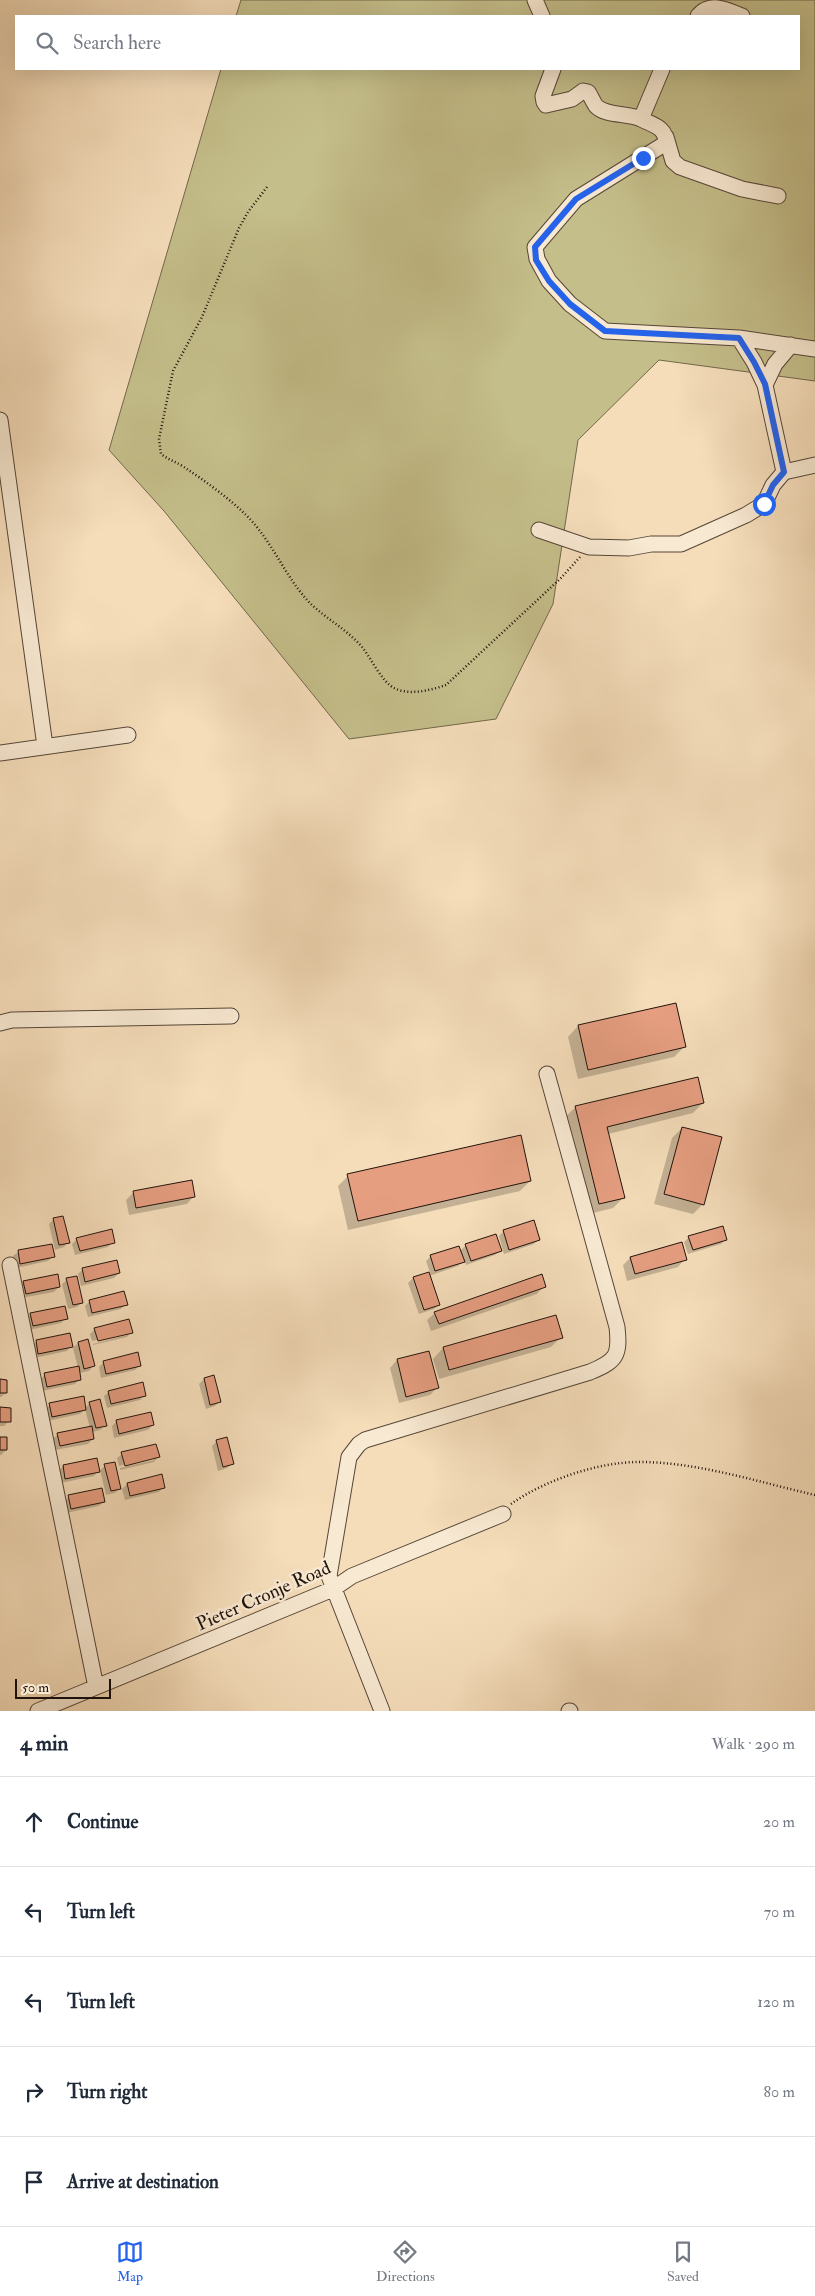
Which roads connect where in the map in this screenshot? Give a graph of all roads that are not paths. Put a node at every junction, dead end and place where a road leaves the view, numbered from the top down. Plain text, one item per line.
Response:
1 (535, 0) edge
2 (542, 15) edge
3 (699, 15) edge
4 (739, 15) edge
5 (553, 70) edge
6 (662, 70) edge
7 (641, 119) junction
8 (666, 137) junction
9 (778, 196) dead end
10 (739, 338) junction
11 (791, 345) junction
12 (815, 349) edge
13 (765, 384) junction
14 (0, 420) edge
15 (815, 465) edge
16 (784, 472) junction
17 (539, 530) dead end
18 (128, 735) dead end
19 (45, 746) junction
20 (0, 753) edge
21 (231, 1016) dead end
22 (0, 1023) edge
23 (546, 1074) dead end
24 (10, 1265) dead end
25 (503, 1514) road end
26 (333, 1589) junction
27 (96, 1687) junction
28 (38, 1711) edge
29 (382, 1711) edge

1 - 2 street
3 - 4 street
5 - 7 street
6 - 7 street
7 - 8 street
8 - 9 street
8 - 10 street
10 - 11 street
10 - 13 street
11 - 12 street
11 - 13 street
13 - 16 street
14 - 19 street
15 - 16 street
16 - 17 street
18 - 19 street
19 - 20 street
21 - 22 street
23 - 26 street
24 - 27 street
25 - 26 street, Pieter Cronje Road
26 - 27 street, Pieter Cronje Road
26 - 29 street
27 - 28 street, Pieter Cronje Road

